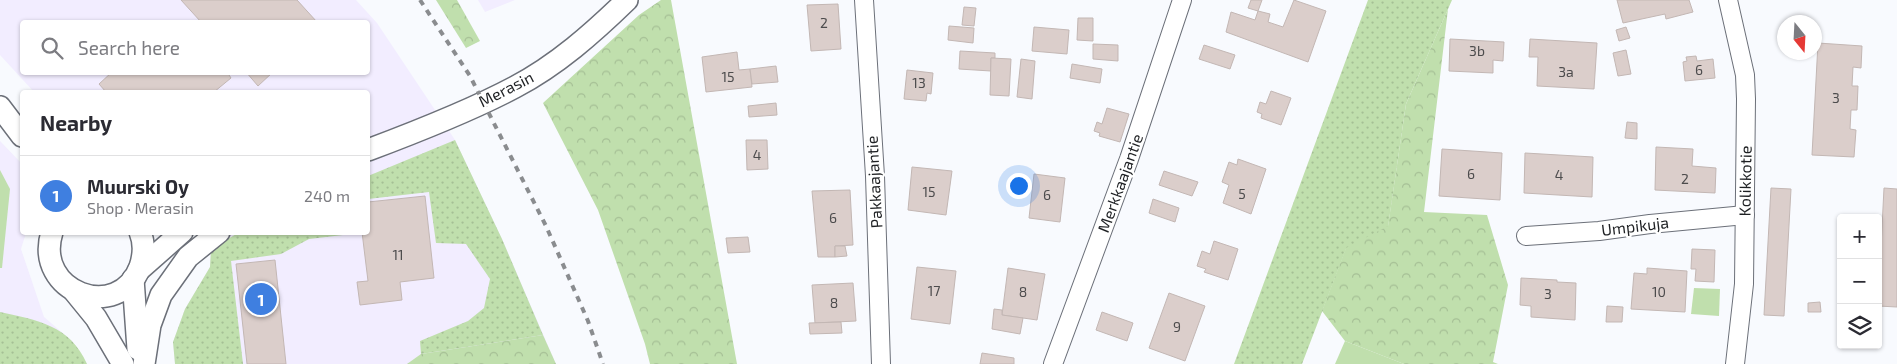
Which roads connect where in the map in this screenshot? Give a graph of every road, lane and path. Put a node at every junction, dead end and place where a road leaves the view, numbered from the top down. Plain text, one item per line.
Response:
1 (627, 0) edge
2 (864, 0) edge
3 (1182, 0) edge
4 (1728, 0) edge
5 (370, 149) edge
6 (1745, 215) junction
7 (51, 235) edge
8 (141, 235) edge
9 (178, 235) edge
10 (215, 235) edge
11 (1526, 236) dead end
12 (136, 275) junction
13 (74, 291) junction
14 (123, 364) edge
15 (140, 364) edge
16 (144, 364) edge
17 (881, 364) edge
18 (1053, 364) edge
19 (1735, 364) edge

1 - 5 street, Merasin
2 - 17 street, Pakkaajantie
3 - 18 street, Merkkaajantie
4 - 6 street, Kolikkotie
6 - 11 street, Umpikuja
6 - 19 street, Kolikkotie
7 - 13 street
8 - 12 street
9 - 12 street
10 - 16 street
12 - 13 street
12 - 15 street
13 - 14 street

